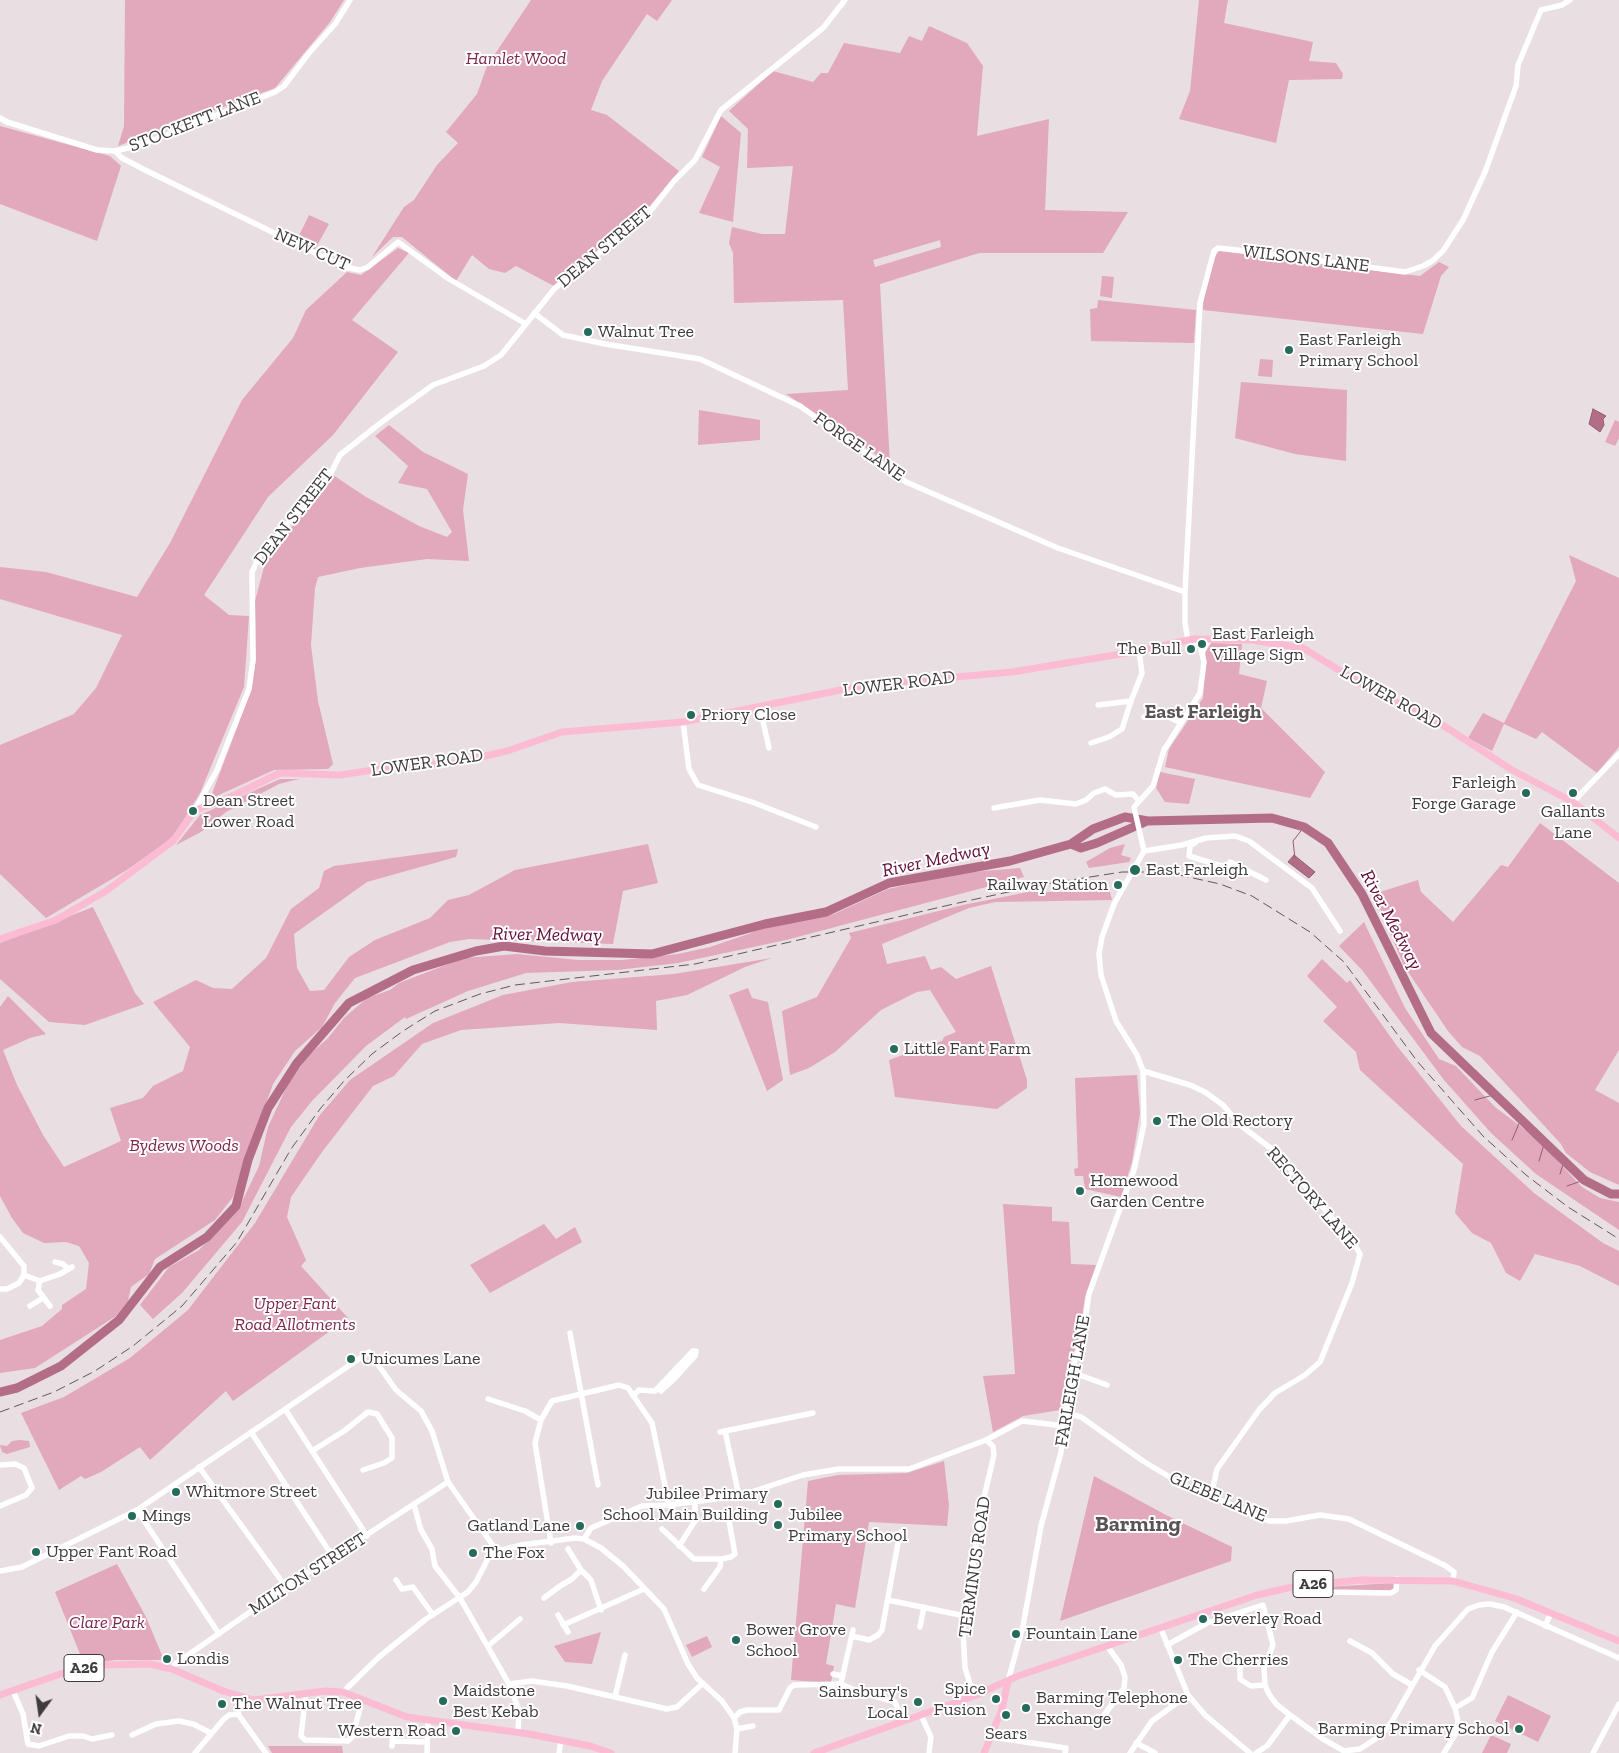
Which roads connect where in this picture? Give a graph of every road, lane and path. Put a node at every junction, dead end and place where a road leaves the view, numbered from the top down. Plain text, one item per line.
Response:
1 (350, 0) edge
2 (845, 0) edge
3 (1570, 0) edge
4 (0, 118) edge
5 (115, 151) junction
6 (534, 312) junction
7 (526, 324) junction
8 (1185, 592) junction
9 (1210, 639) junction
10 (1191, 640) junction
11 (1139, 651) junction
12 (1202, 652) junction
13 (1107, 696) dead end
14 (1131, 701) junction
15 (1108, 703) junction
16 (1098, 705) dead end
17 (760, 708) junction
18 (1148, 714) dead end
19 (683, 722) junction
20 (1181, 723) junction
21 (1091, 743) dead end
22 (769, 748) dead end
23 (1619, 754) edge
24 (1573, 802) junction
25 (1137, 803) junction
26 (994, 808) dead end
27 (195, 810) junction
28 (816, 827) dead end
29 (1206, 838) junction
30 (1619, 838) edge
31 (1144, 850) junction
32 (1266, 880) dead end
33 (1340, 931) dead end
34 (0, 939) edge
35 (1143, 1071) junction
36 (0, 1237) edge
37 (55, 1262) dead end
38 (24, 1275) junction
39 (40, 1281) junction
40 (0, 1289) edge
41 (43, 1298) junction
42 (30, 1306) dead end
43 (50, 1306) dead end
44 (570, 1333) dead end
45 (672, 1371) junction
46 (1071, 1372) junction
47 (676, 1377) junction
48 (1106, 1385) dead end
49 (658, 1388) junction
50 (581, 1396) junction
51 (633, 1396) junction
52 (488, 1399) dead end
53 (285, 1408) junction
54 (813, 1413) dead end
55 (1067, 1413) junction
56 (541, 1420) junction
57 (1065, 1426) junction
58 (251, 1432) junction
59 (986, 1440) junction
60 (312, 1451) junction
61 (0, 1465) edge
62 (199, 1467) junction
63 (363, 1470) dead end
64 (448, 1482) junction
65 (598, 1485) dead end
66 (739, 1496) junction
67 (1211, 1496) junction
68 (695, 1502) junction
69 (414, 1505) junction
70 (669, 1505) junction
71 (0, 1506) edge
72 (137, 1510) junction
73 (729, 1521) dead end
74 (503, 1523) dead end
75 (662, 1529) dead end
76 (900, 1532) dead end
77 (484, 1533) junction
78 (367, 1536) junction
79 (584, 1539) junction
80 (551, 1543) junction
81 (679, 1546) junction
82 (494, 1547) junction
83 (568, 1549) dead end
84 (333, 1557) junction
85 (721, 1559) junction
86 (581, 1570) junction
87 (0, 1571) edge
88 (1397, 1579) junction
89 (396, 1580) dead end
90 (417, 1581) dead end
91 (1454, 1581) junction
92 (1324, 1583) junction
93 (410, 1586) junction
94 (286, 1587) junction
95 (704, 1588) dead end
96 (644, 1589) junction
97 (402, 1590) junction
98 (407, 1597) dead end
99 (460, 1598) junction
100 (544, 1598) dead end
101 (888, 1600) junction
102 (924, 1607) junction
103 (601, 1610) junction
104 (1516, 1612) junction
105 (1550, 1613) junction
106 (433, 1615) junction
107 (558, 1615) dead end
108 (965, 1616) junction
109 (520, 1619) dead end
110 (563, 1624) junction
111 (1546, 1626) junction
112 (920, 1627) dead end
113 (1161, 1629) junction
114 (568, 1632) dead end
115 (219, 1634) junction
116 (1350, 1641) dead end
117 (1619, 1641) edge
118 (1168, 1645) junction
119 (488, 1646) junction
120 (1107, 1646) junction
121 (625, 1655) dead end
122 (1619, 1658) edge
123 (1266, 1659) junction
124 (172, 1669) junction
125 (1419, 1670) junction
126 (833, 1674) dead end
127 (1008, 1682) junction
128 (703, 1683) junction
129 (509, 1684) junction
130 (1265, 1684) junction
131 (1412, 1685) junction
132 (13, 1691) junction
133 (343, 1692) junction
134 (306, 1693) junction
135 (0, 1695) edge
136 (1188, 1695) junction
137 (614, 1696) junction
138 (974, 1696) junction
139 (242, 1697) junction
140 (1619, 1704) edge
141 (1455, 1708) junction
142 (360, 1709) dead end
143 (238, 1714) junction
144 (921, 1714) junction
145 (1290, 1715) junction
146 (734, 1718) junction
147 (1102, 1718) dead end
148 (428, 1722) junction
149 (903, 1722) junction
150 (753, 1726) dead end
151 (737, 1730) junction
152 (518, 1732) junction
153 (211, 1733) junction
154 (393, 1734) dead end
155 (132, 1735) dead end
156 (112, 1736) dead end
157 (991, 1737) junction
158 (561, 1741) junction
159 (426, 1742) junction
160 (1136, 1743) junction
161 (1344, 1752) edge
162 (194, 1753) edge
163 (266, 1753) edge
164 (427, 1753) edge
165 (559, 1753) edge
166 (611, 1753) edge
167 (734, 1753) edge
168 (814, 1753) edge
169 (929, 1753) edge
170 (984, 1753) edge
171 (1065, 1753) edge
172 (1130, 1753) edge
173 (1155, 1753) edge
174 (1250, 1753) edge
175 (1256, 1753) edge
176 (1444, 1753) edge
177 (1593, 1753) edge

1 - 5 street, STOCKETT LANE
2 - 6 street, DEAN STREET
3 - 8 street, WILSONS LANE
4 - 5 street, STOCKETT LANE
5 - 7 street, NEW CUT
6 - 7 street, DEAN STREET
6 - 8 street, FORGE LANE
7 - 27 street, DEAN STREET
8 - 10 street
9 - 10 main road, LOWER ROAD
9 - 12 street
9 - 24 main road, LOWER ROAD
10 - 11 main road, LOWER ROAD
10 - 12 street
11 - 14 street
11 - 17 main road, LOWER ROAD
12 - 20 street
13 - 15 street
14 - 15 street
14 - 21 street
15 - 16 street
17 - 19 main road, LOWER ROAD
17 - 22 street
18 - 20 street
19 - 27 main road, LOWER ROAD
19 - 28 street
20 - 25 street
23 - 24 street
24 - 30 main road, LOWER ROAD
25 - 26 street
25 - 31 street
27 - 34 main road, DEAN STREET
29 - 31 street
29 - 32 street
29 - 33 street
31 - 35 street, FARLEIGH LANE
35 - 46 street, FARLEIGH LANE
35 - 67 street, RECTORY LANE
36 - 38 street
37 - 39 street
38 - 39 street
38 - 40 street
39 - 41 street
41 - 42 street
41 - 43 street
44 - 50 street
45 - 47 street
45 - 47 street
45 - 49 street
46 - 48 street
46 - 55 street, FARLEIGH LANE
47 - 49 street
49 - 51 street
50 - 51 street
50 - 56 street
50 - 65 street
51 - 70 street
52 - 56 street
53 - 58 street
53 - 60 street
53 - 64 street
54 - 66 street
55 - 57 street, FARLEIGH LANE
55 - 67 street, GLEBE LANE
56 - 80 street
57 - 59 street
57 - 127 street, FARLEIGH LANE
58 - 62 street
58 - 84 street
59 - 66 street
59 - 108 street, TERMINUS ROAD
60 - 63 street
60 - 78 street
61 - 71 street
62 - 72 street
62 - 94 street
64 - 69 street, MILTON STREET
64 - 77 street
66 - 68 street
67 - 91 street, GLEBE LANE
68 - 70 street
68 - 81 street
69 - 78 street, MILTON STREET
69 - 99 street
70 - 79 street
72 - 87 street
72 - 115 street
73 - 85 street
74 - 77 street
75 - 81 street
76 - 101 street
77 - 82 street
78 - 84 street, MILTON STREET
79 - 80 street
79 - 96 street
80 - 82 street
81 - 85 street
82 - 99 street
83 - 86 street
84 - 94 street, MILTON STREET
85 - 95 street
86 - 100 street
86 - 103 street
88 - 91 main road, A26
88 - 92 main road, A26
88 - 92 street
89 - 97 street
90 - 93 street
91 - 105 main road, A26
92 - 113 main road, A26
93 - 97 street
93 - 106 street
94 - 115 street, MILTON STREET
96 - 103 street
96 - 128 street
97 - 98 street
99 - 106 street
99 - 119 street
101 - 102 street
101 - 126 street
102 - 108 street
102 - 112 street
103 - 110 street
104 - 111 street
104 - 125 street
104 - 141 street
105 - 111 street
105 - 117 main road, A26
106 - 133 street
107 - 110 street
108 - 138 street, TERMINUS ROAD
109 - 119 street
110 - 114 street
111 - 122 street
113 - 118 street
113 - 120 main road, A26
115 - 124 street, MILTON STREET
116 - 131 street
118 - 123 street
118 - 136 street
119 - 129 street
120 - 127 main road, A26
120 - 147 street
121 - 137 street
123 - 130 street
123 - 130 street
124 - 132 main road, A26
124 - 139 main road, A26
125 - 131 street
125 - 141 street
127 - 138 main road, A26
127 - 157 main road
128 - 137 street
128 - 146 street
129 - 137 street
129 - 152 street
130 - 145 street
131 - 161 street
132 - 135 main road, A26
132 - 156 street
133 - 134 main road, A26
133 - 148 main road, A26
134 - 139 main road, A26
134 - 142 street
136 - 160 street
136 - 174 street
138 - 144 main road, A26
139 - 143 street
140 - 177 street
141 - 176 street
143 - 153 street
143 - 163 street
144 - 149 main road, A26
144 - 169 street
145 - 161 street
145 - 175 street
146 - 149 street
146 - 151 street
148 - 152 main road, A26
148 - 159 street
149 - 168 main road, A26
150 - 151 street
151 - 167 street
152 - 158 main road, A26
153 - 155 street
153 - 162 street
154 - 159 street
157 - 170 main road
157 - 171 street
158 - 165 street
158 - 166 main road, A26
159 - 164 street
160 - 172 street
160 - 173 street

